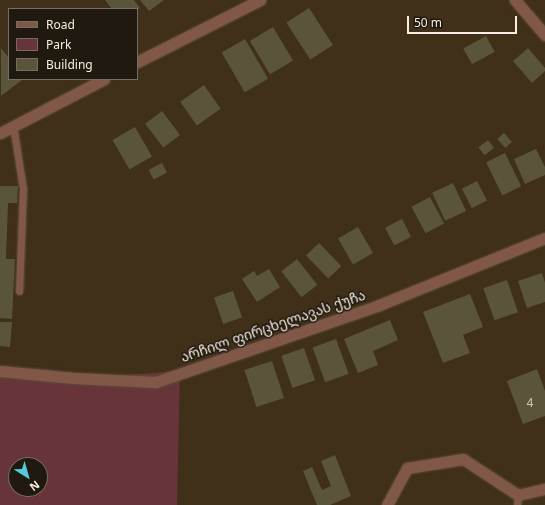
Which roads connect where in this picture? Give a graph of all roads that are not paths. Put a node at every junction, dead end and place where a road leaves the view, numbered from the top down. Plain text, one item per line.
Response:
1 (260, 0) edge
2 (515, 0) edge
3 (545, 35) edge
4 (138, 61) edge
5 (102, 80) edge
6 (13, 125) junction
7 (0, 133) edge
8 (545, 238) edge
9 (20, 291) dead end
10 (0, 371) edge
11 (545, 489) edge
12 (518, 500) edge
13 (387, 505) edge

1 - 4 street
2 - 3 street
5 - 6 street
6 - 7 street
6 - 9 lane
8 - 10 street, არჩილ ფირცხელავას ქუჩა
11 - 12 street
12 - 13 street

